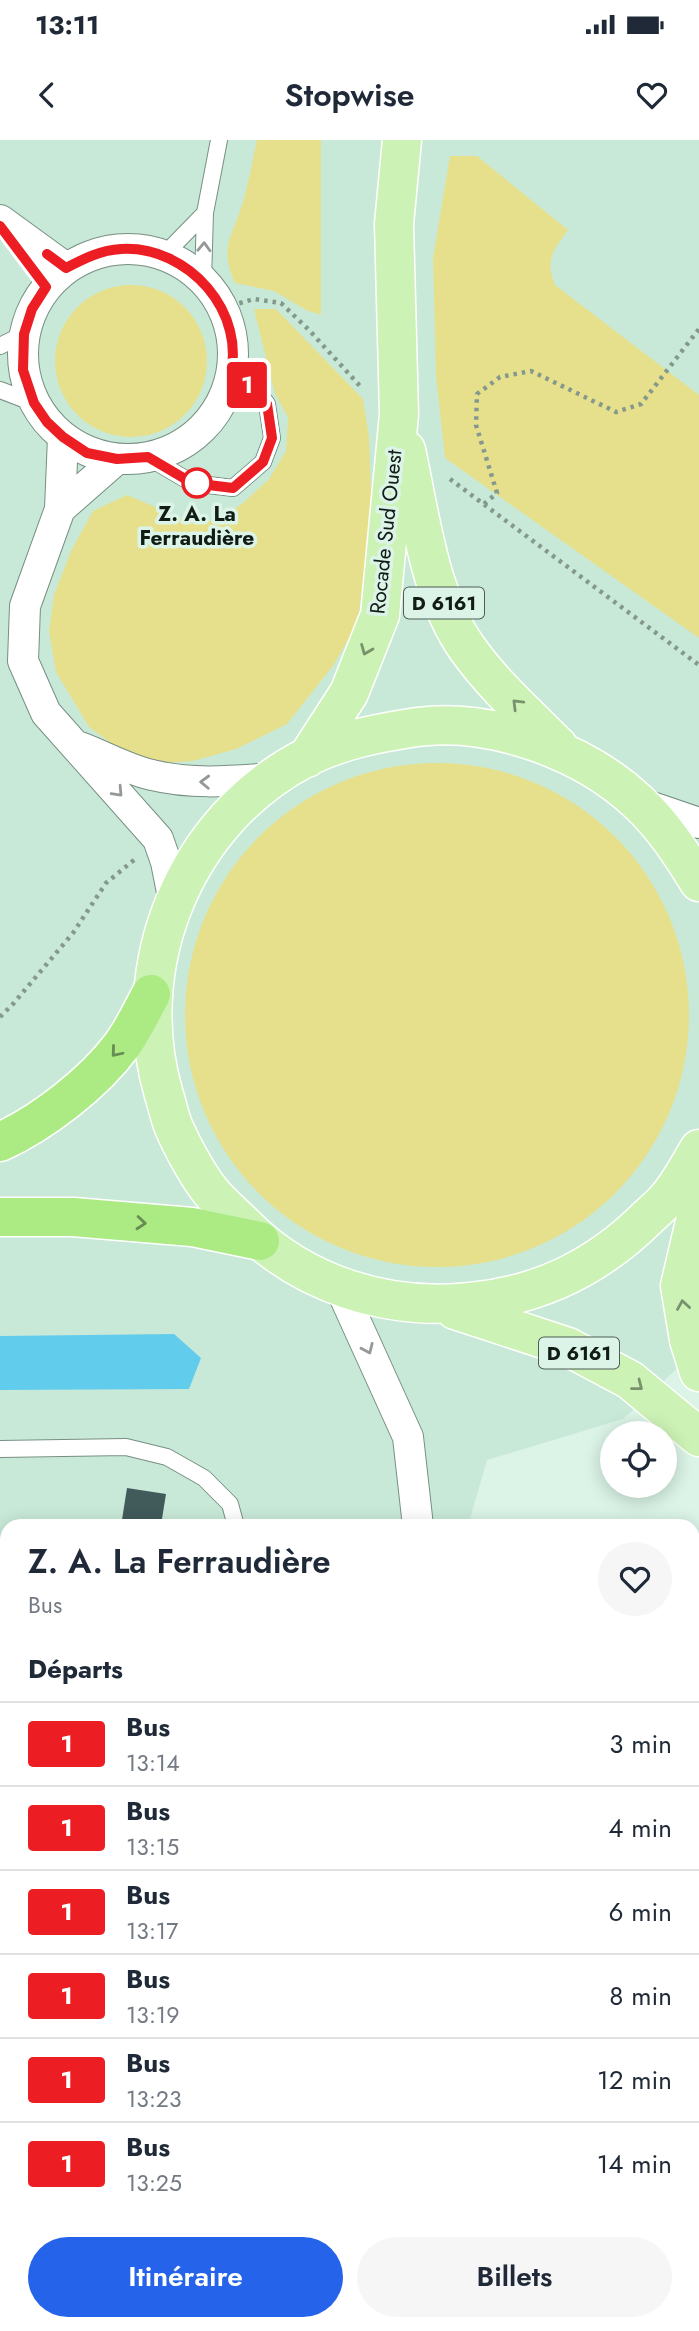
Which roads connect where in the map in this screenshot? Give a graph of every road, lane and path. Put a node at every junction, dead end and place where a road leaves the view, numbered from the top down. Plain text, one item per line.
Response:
1 (219, 140) edge
2 (402, 140) edge
3 (205, 213) junction
4 (0, 220) edge
5 (0, 226) edge
6 (164, 255) junction
7 (56, 278) junction
8 (203, 280) junction
9 (223, 308) junction
10 (699, 329) edge
11 (12, 340) edge
12 (229, 380) junction
13 (360, 386) dead end
14 (0, 390) edge
15 (34, 403) junction
16 (399, 414) junction
17 (63, 437) junction
18 (148, 457) junction
19 (117, 459) junction
20 (442, 474) dead end
21 (484, 504) junction
22 (60, 509) junction
23 (699, 665) edge
24 (71, 743) junction
25 (565, 753) junction
26 (307, 758) junction
27 (273, 778) junction
28 (638, 802) junction
29 (699, 823) edge
30 (158, 839) junction
31 (699, 882) edge
32 (174, 902) junction
33 (151, 994) junction
34 (0, 1017) edge
35 (0, 1142) edge
36 (699, 1149) edge
37 (699, 1191) edge
38 (0, 1217) edge
39 (260, 1241) junction
40 (340, 1287) junction
41 (440, 1306) junction
42 (699, 1372) edge
43 (699, 1437) edge
44 (0, 1450) edge
45 (234, 1519) edge
46 (417, 1519) edge

1 - 3 lane
2 - 16 main road, Rocade Sud Ouest / D 6161
3 - 6 lane
8 -> 3 lane
4 - 7 street
5 - 7 street
6 - 7 street
6 - 8 street
7 - 11 street
8 - 9 street
9 - 12 street
9 - 13 path
10 - 21 path
11 - 15 street
12 - 18 street
12 - 18 lane
14 - 15 lane
15 - 17 street
25 -> 16 main road, Rocade Sud Ouest / D 6161
16 -> 26 main road, Rocade Sud Ouest / D 6161
17 - 19 street
17 - 22 street
18 - 19 street
19 - 22 street
20 - 21 path
21 - 23 path
22 - 24 street
27 -> 24 street
24 -> 30 street
25 - 26 main road
25 - 28 main road
26 - 27 main road
27 - 32 main road
28 - 29 street
28 - 31 main road
30 - 32 street
30 - 34 path
32 - 33 main road
33 -> 35 highway
33 - 39 main road
36 - 41 main road
42 -> 37 main road
38 -> 39 highway
39 - 40 main road
40 - 41 main road
40 -> 46 street
41 -> 43 main road, D 6161
44 - 45 lane

